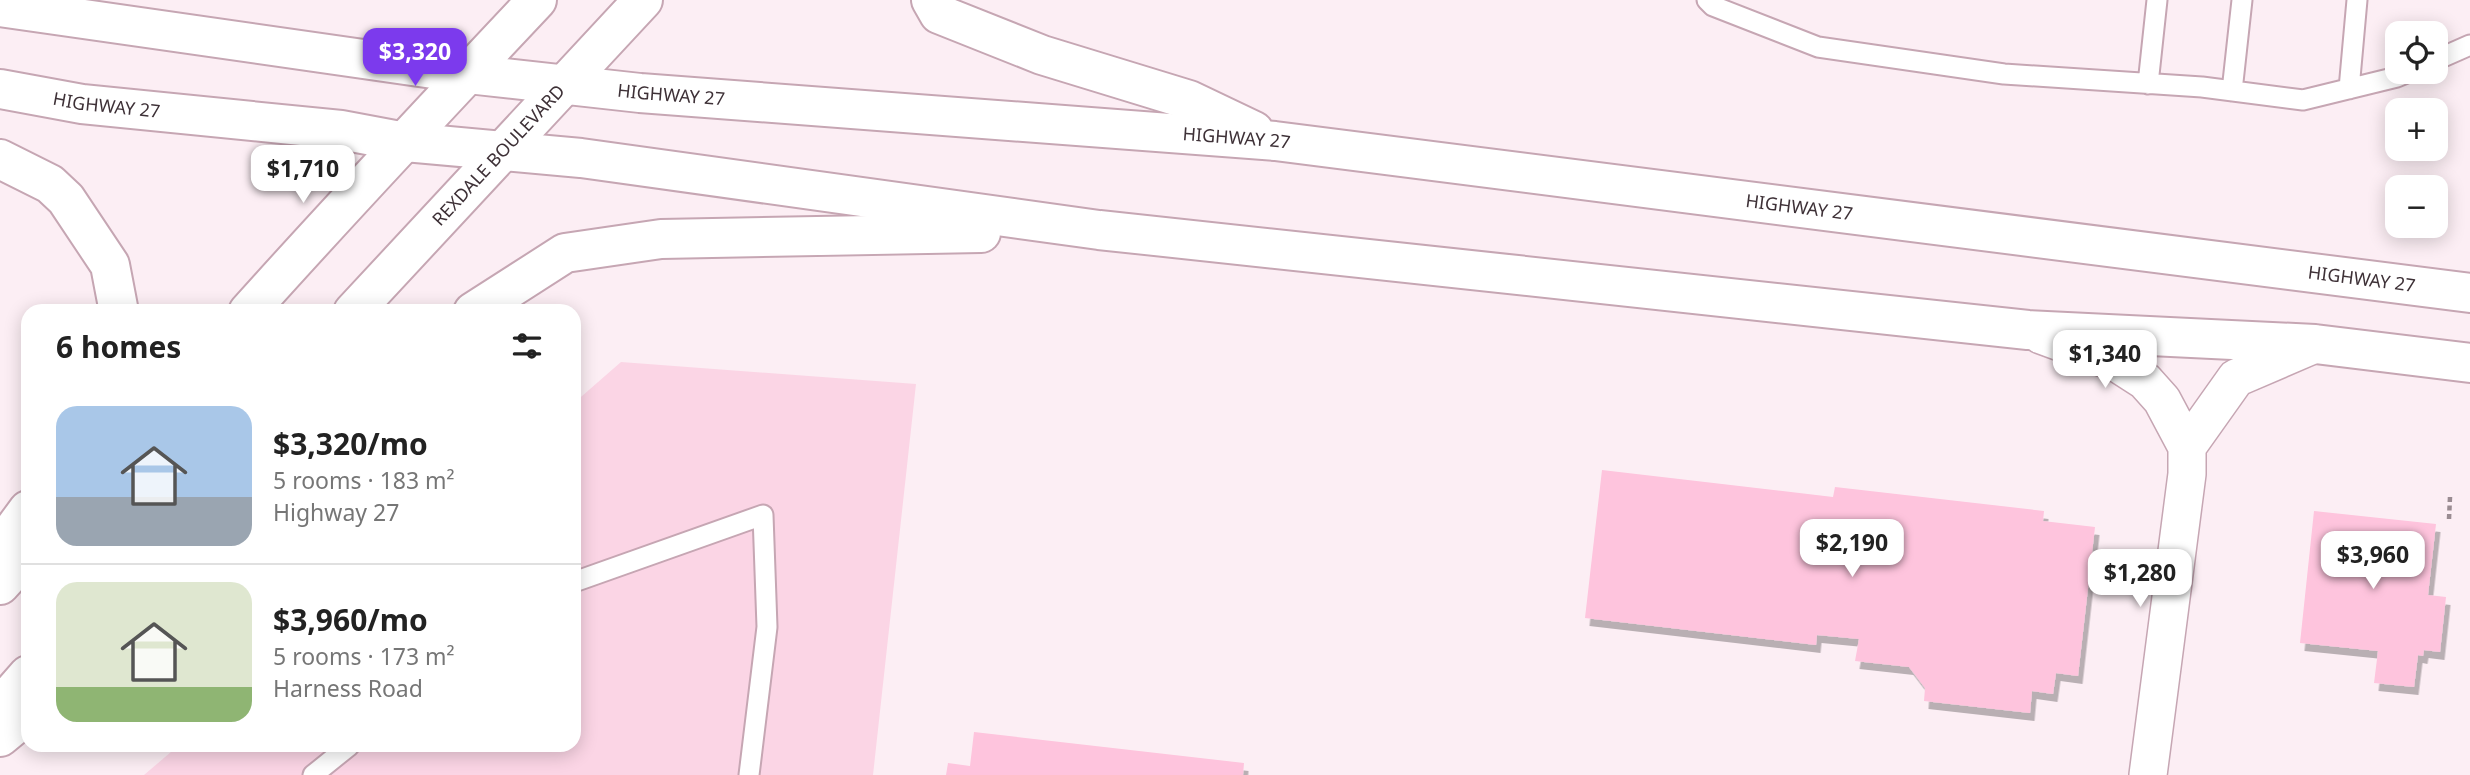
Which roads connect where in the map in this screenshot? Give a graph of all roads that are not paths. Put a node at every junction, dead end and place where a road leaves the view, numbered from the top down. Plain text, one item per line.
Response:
1 (537, 0) edge
2 (643, 0) edge
3 (931, 0) edge
4 (1707, 0) edge
5 (2157, 0) edge
6 (2242, 0) edge
7 (2357, 0) edge
8 (0, 7) edge
9 (2470, 45) edge
10 (2448, 55) edge
11 (468, 74) junction
12 (2385, 79) edge
13 (566, 84) junction
14 (2148, 84) junction
15 (0, 89) edge
16 (2349, 89) junction
17 (2232, 91) junction
18 (1275, 141) junction
19 (405, 142) junction
20 (501, 151) junction
21 (0, 159) edge
22 (1099, 230) junction
23 (2470, 293) edge
24 (117, 304) edge
25 (254, 304) edge
26 (360, 304) edge
27 (485, 304) edge
28 (2028, 330) junction
29 (2315, 344) junction
30 (2470, 363) edge
31 (2188, 447) junction
32 (21, 520) edge
33 (0, 561) edge
34 (21, 562) edge
35 (581, 580) edge
36 (0, 585) edge
37 (21, 683) edge
38 (0, 707) edge
39 (21, 720) edge
40 (0, 737) edge
41 (342, 752) edge
42 (313, 775) edge
43 (749, 775) edge
44 (2148, 775) edge

1 - 11 main road
2 - 13 main road, REXDALE BOULEVARD
3 - 18 main road
4 - 14 lane
5 - 14 lane
6 - 17 lane
7 - 16 lane
8 - 11 main road, HIGHWAY 27
9 - 10 lane
11 - 13 main road, HIGHWAY 27
11 - 19 main road
12 - 16 lane
13 - 18 main road, HIGHWAY 27
13 - 20 main road, REXDALE BOULEVARD
14 - 17 lane
15 - 19 main road, HIGHWAY 27
16 - 17 lane
18 - 23 main road, HIGHWAY 27
19 - 20 main road, HIGHWAY 27
19 - 25 main road
20 - 22 main road, HIGHWAY 27
20 - 26 main road, REXDALE BOULEVARD
21 - 24 main road
22 - 27 main road
22 - 28 main road, HIGHWAY 27
28 - 29 main road, HIGHWAY 27
28 - 31 street
29 - 30 main road, HIGHWAY 27
29 - 31 street
31 - 44 street
32 - 33 main road
34 - 36 main road
35 - 43 lane
37 - 38 main road
39 - 40 main road
41 - 42 lane

